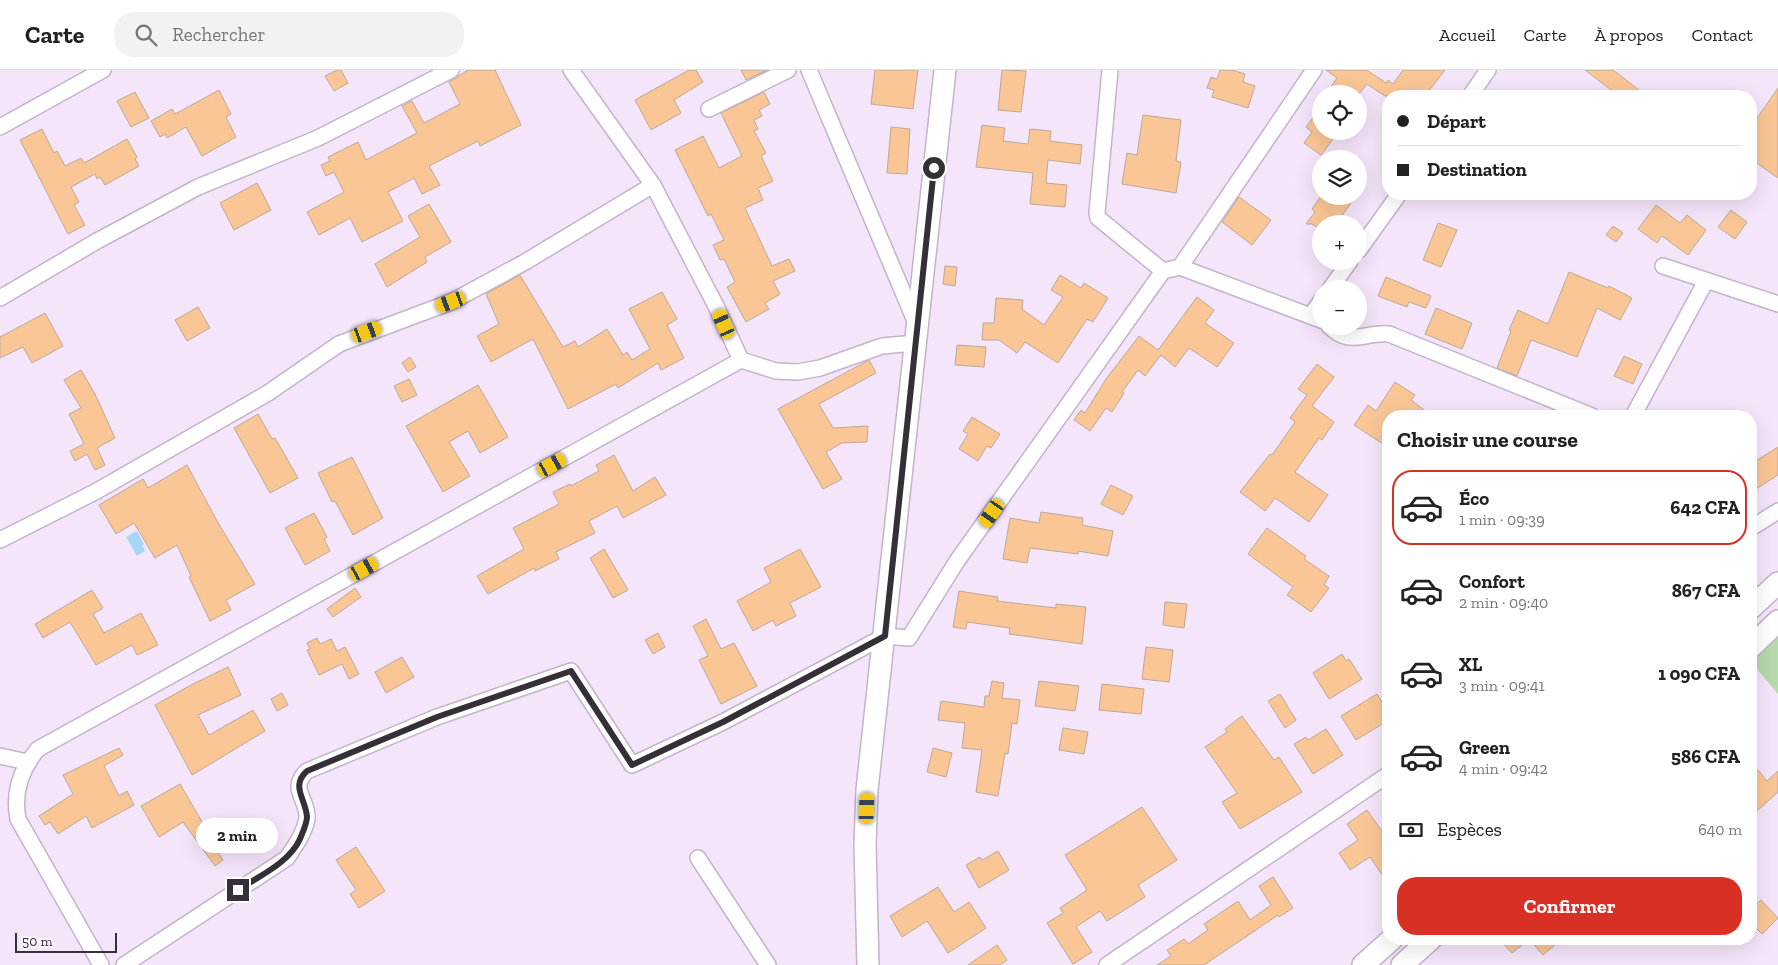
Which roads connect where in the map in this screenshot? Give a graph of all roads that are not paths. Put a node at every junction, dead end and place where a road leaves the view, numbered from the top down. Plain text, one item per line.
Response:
1 (103, 70) edge
2 (452, 70) edge
3 (571, 70) edge
4 (788, 70) edge
5 (809, 70) edge
6 (945, 70) edge
7 (1110, 70) edge
8 (1314, 70) edge
9 (1488, 70) edge
10 (1474, 90) edge
11 (710, 109) dead end
12 (0, 127) edge
13 (653, 185) junction
14 (1395, 200) edge
15 (1367, 239) edge
16 (1663, 266) dead end
17 (1180, 267) junction
18 (1163, 272) junction
19 (1706, 281) junction
20 (0, 298) edge
21 (1778, 304) edge
22 (1312, 316) edge
23 (916, 333) junction
24 (1338, 335) edge
25 (1366, 335) edge
26 (1367, 335) edge
27 (740, 360) junction
28 (1577, 410) edge
29 (1636, 410) edge
30 (1778, 511) edge
31 (1757, 524) edge
32 (0, 540) edge
33 (1778, 583) edge
34 (1757, 602) edge
35 (1778, 621) edge
36 (885, 636) junction
37 (1757, 641) edge
38 (0, 756) edge
39 (27, 762) junction
40 (1382, 779) edge
41 (698, 858) dead end
42 (1385, 945) edge
43 (1424, 945) edge
44 (101, 965) edge
45 (124, 965) edge
46 (768, 965) edge
47 (868, 965) edge
48 (1107, 965) edge
49 (1363, 965) edge
50 (1402, 965) edge

1 - 12 street
2 - 20 street
3 - 13 street
4 - 11 street
5 - 23 street
6 - 23 street
7 - 18 street
8 - 17 street
9 - 10 street
13 - 27 street
13 - 32 street
14 - 15 street
16 - 19 street
17 - 18 street
17 - 22 street
18 - 36 street
19 - 21 street
19 - 29 street
23 - 27 street
23 - 36 street
24 - 25 street
26 - 28 street
27 - 39 street
30 - 31 street
33 - 34 street
35 - 37 street
36 - 45 street
36 - 47 street
38 - 39 street
39 - 44 street
40 - 48 street
41 - 46 street
42 - 49 street
43 - 50 street

